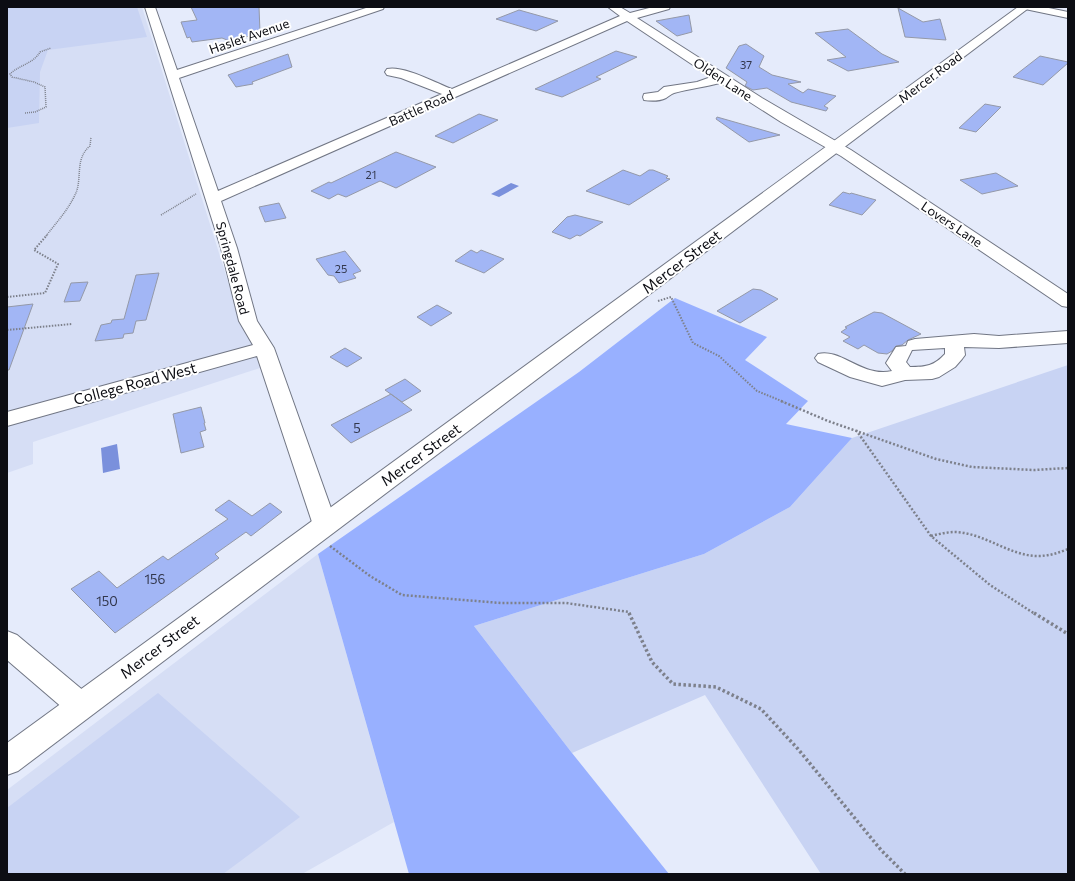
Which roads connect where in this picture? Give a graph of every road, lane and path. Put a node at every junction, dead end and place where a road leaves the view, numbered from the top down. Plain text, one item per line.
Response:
1 (150, 7) edge
2 (379, 7) edge
3 (613, 7) edge
4 (665, 7) edge
5 (1025, 7) edge
6 (1029, 7) edge
7 (1068, 15) edge
8 (628, 17) junction
9 (51, 48) dead end
10 (391, 72) dead end
11 (172, 76) junction
12 (722, 78) junction
13 (453, 94) junction
14 (649, 97) dead end
15 (25, 113) dead end
16 (92, 137) dead end
17 (835, 147) junction
18 (199, 192) dead end
19 (213, 198) junction
20 (161, 215) dead end
21 (7, 297) edge
22 (654, 302) dead end
23 (1068, 302) edge
24 (72, 324) dead end
25 (7, 330) edge
26 (1068, 337) edge
27 (954, 342) junction
28 (264, 348) junction
29 (825, 358) dead end
30 (905, 374) junction
31 (7, 419) edge
32 (856, 430) junction
33 (1068, 468) edge
34 (329, 532) junction
35 (931, 536) junction
36 (1068, 549) edge
37 (1068, 634) edge
38 (7, 643) edge
39 (81, 706) junction
40 (7, 761) edge
41 (905, 874) edge

1 - 11 street, Springdale Road
2 - 11 street, Haslet Avenue
3 - 8 street, Olden Lane
4 - 8 street, Battle Road
5 - 17 street, Mercer Road
6 - 7 street
8 - 12 street, Olden Lane
8 - 13 street, Battle Road
9 - 15 path
10 - 13 street
11 - 19 street, Springdale Road
12 - 14 street
12 - 17 street, Olden Lane
13 - 19 street, Battle Road
16 - 21 path
17 - 23 street, Lovers Lane
17 - 34 street, Mercer Street
18 - 20 path
19 - 28 street, Springdale Road
22 - 32 path
24 - 25 path
26 - 27 street
27 - 30 street
27 - 30 street
28 - 31 street, College Road West
28 - 34 street, Springdale Road
29 - 30 street
32 - 33 path
32 - 35 path
34 - 39 street, Mercer Street
34 - 41 path
35 - 36 path
35 - 37 path
38 - 39 street
39 - 40 street, Mercer Street

